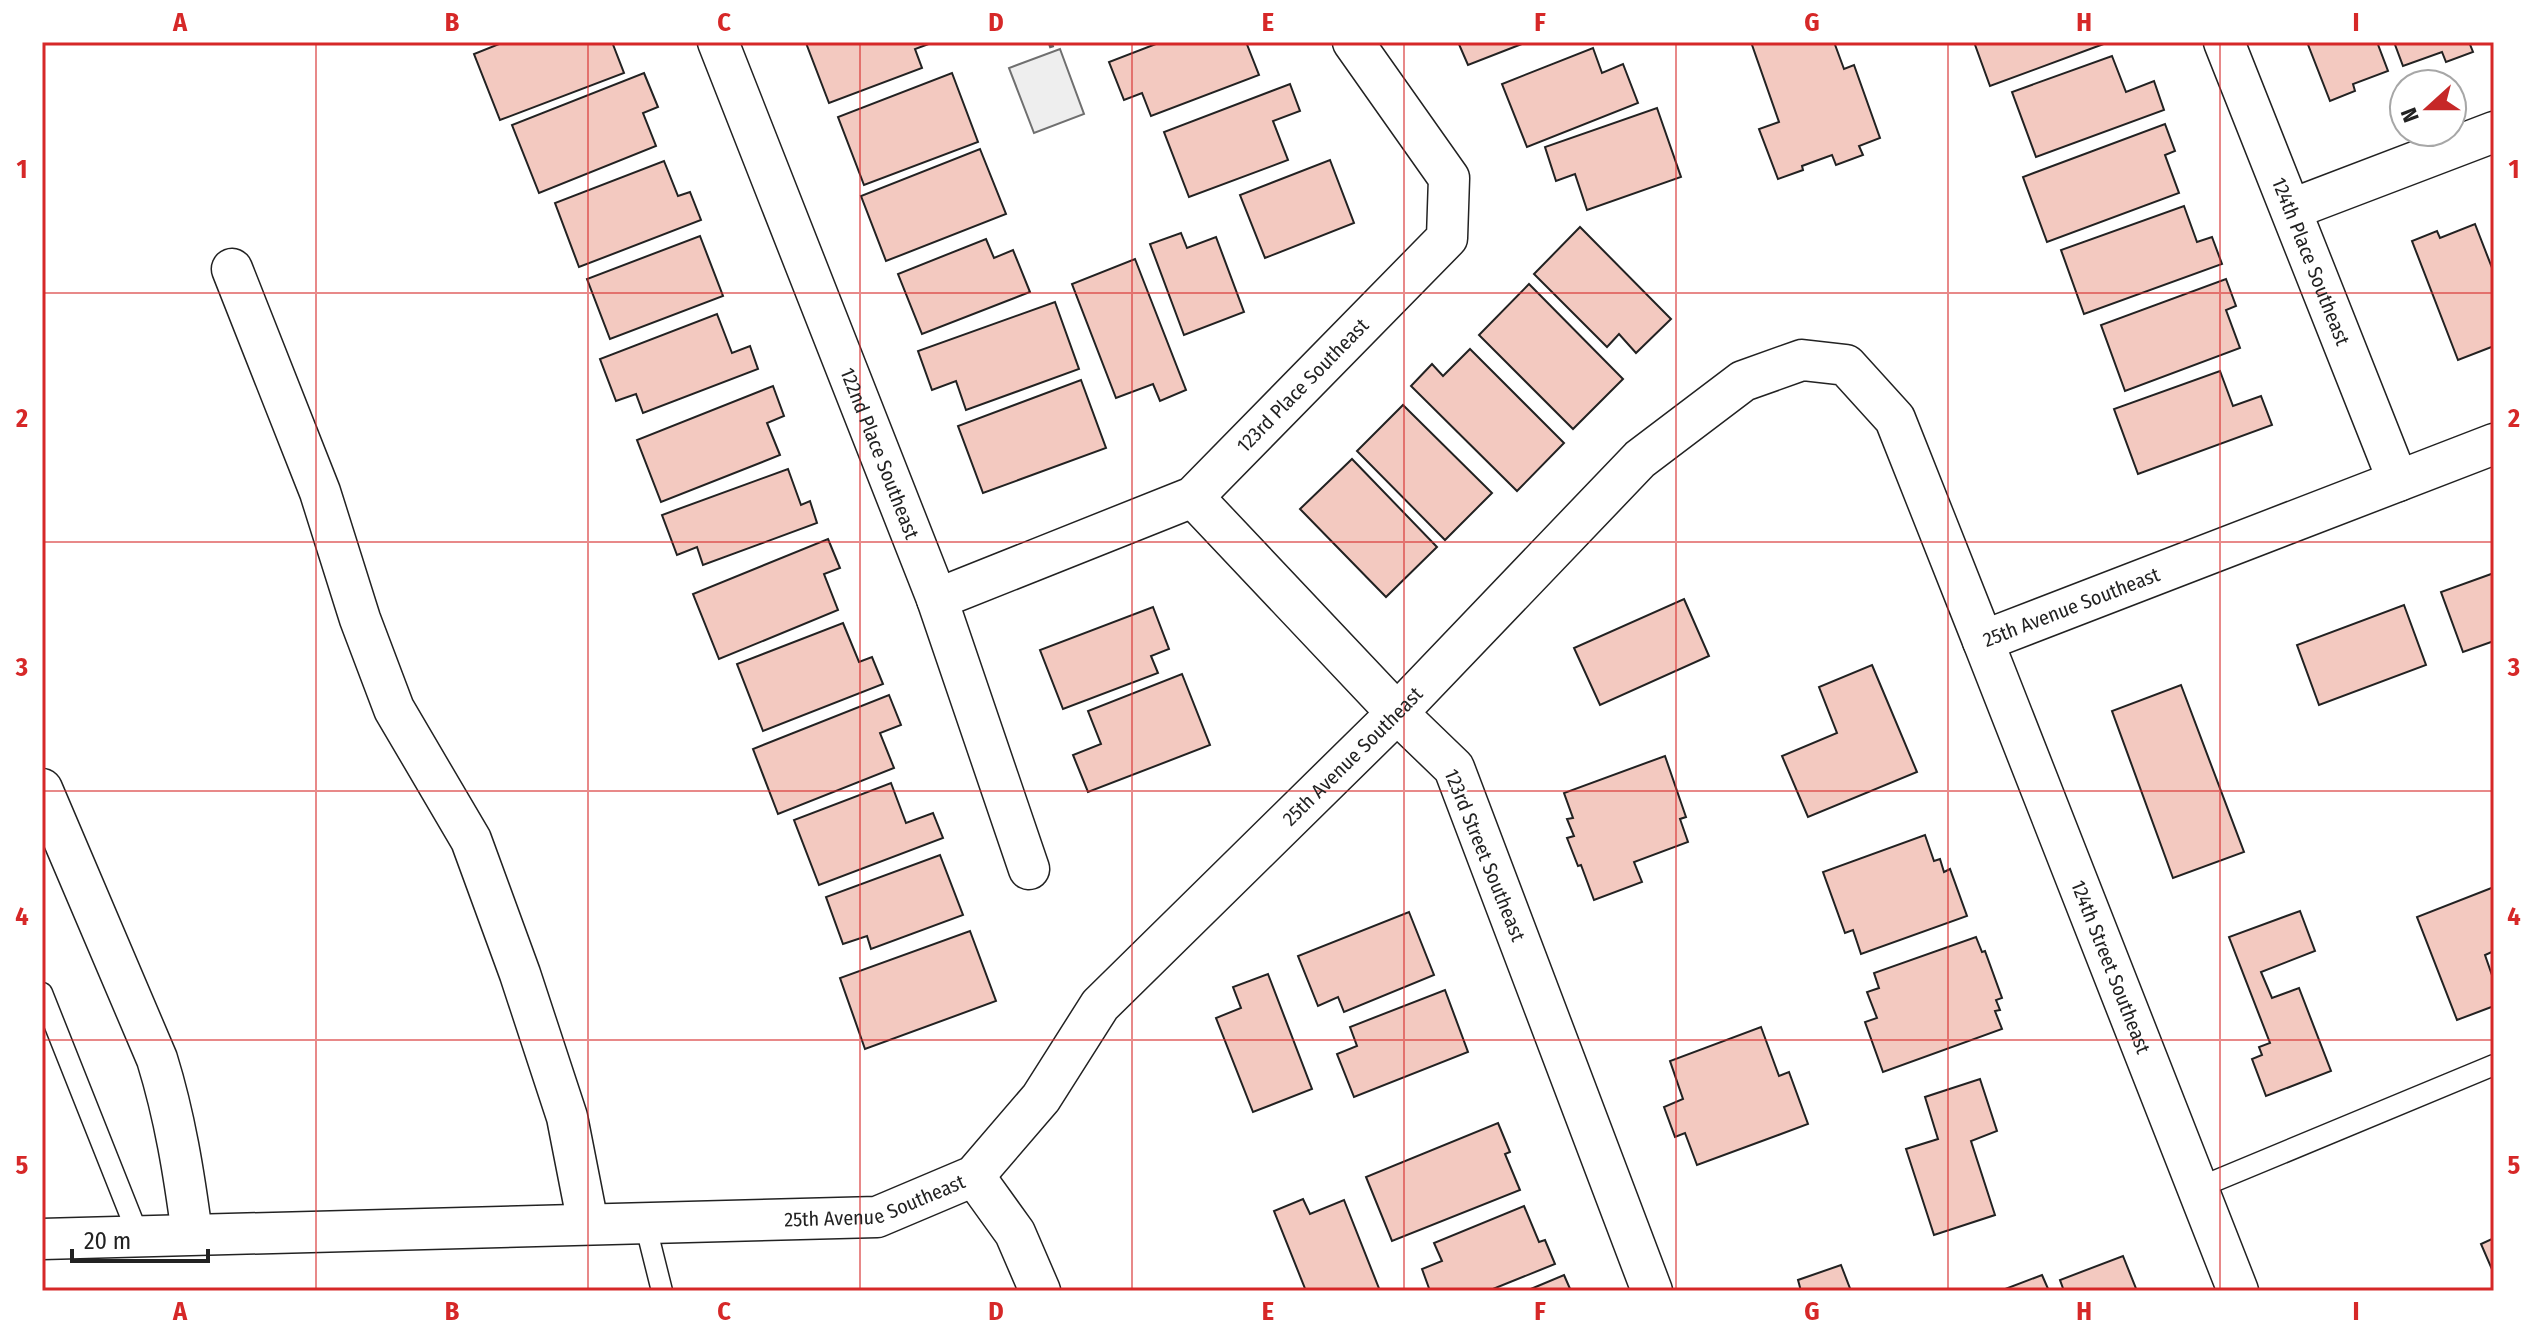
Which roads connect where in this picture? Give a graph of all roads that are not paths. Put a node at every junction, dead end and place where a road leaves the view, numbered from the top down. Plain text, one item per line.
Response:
1 (718, 42) edge
2 (1353, 42) edge
3 (2224, 42) edge
4 (2494, 132) edge
5 (2292, 209) junction
6 (232, 269) dead end
7 (2494, 444) edge
8 (2398, 481) junction
9 (1193, 497) junction
10 (937, 599) junction
11 (1983, 641) junction
12 (1397, 713) junction
13 (42, 789) edge
14 (1029, 869) dead end
15 (42, 993) edge
16 (2494, 1065) edge
17 (974, 1176) junction
18 (2198, 1188) junction
19 (645, 1223) junction
20 (588, 1224) junction
21 (192, 1234) junction
22 (139, 1237) junction
23 (42, 1239) edge
24 (662, 1291) edge
25 (1040, 1291) edge
26 (1652, 1291) edge
27 (2238, 1291) edge

1 - 10 street, 122nd Place Southeast
2 - 9 street, 123rd Place Southeast
3 - 5 street, 124th Place Southeast
4 - 5 street
5 - 8 street, 124th Place Southeast
6 - 20 street
7 - 8 street, 25th Avenue Southeast
8 - 11 street, 25th Avenue Southeast
9 - 10 street, 123rd Place Southeast
9 - 12 street, 123rd Street Southeast
10 - 14 street, 122nd Place Southeast
11 - 12 street, 25th Avenue Southeast
11 - 18 street, 124th Street Southeast
12 - 17 street, 25th Avenue Southeast
12 - 26 street, 123rd Street Southeast
13 - 21 street
15 - 22 lane
16 - 18 lane
17 - 19 street, 25th Avenue Southeast
17 - 25 street
18 - 27 street, 124th Street Southeast
19 - 20 street, 25th Avenue Southeast
19 - 24 lane
20 - 21 street, 25th Avenue Southeast
21 - 22 street, 25th Avenue Southeast
22 - 23 street, 25th Avenue Southeast

